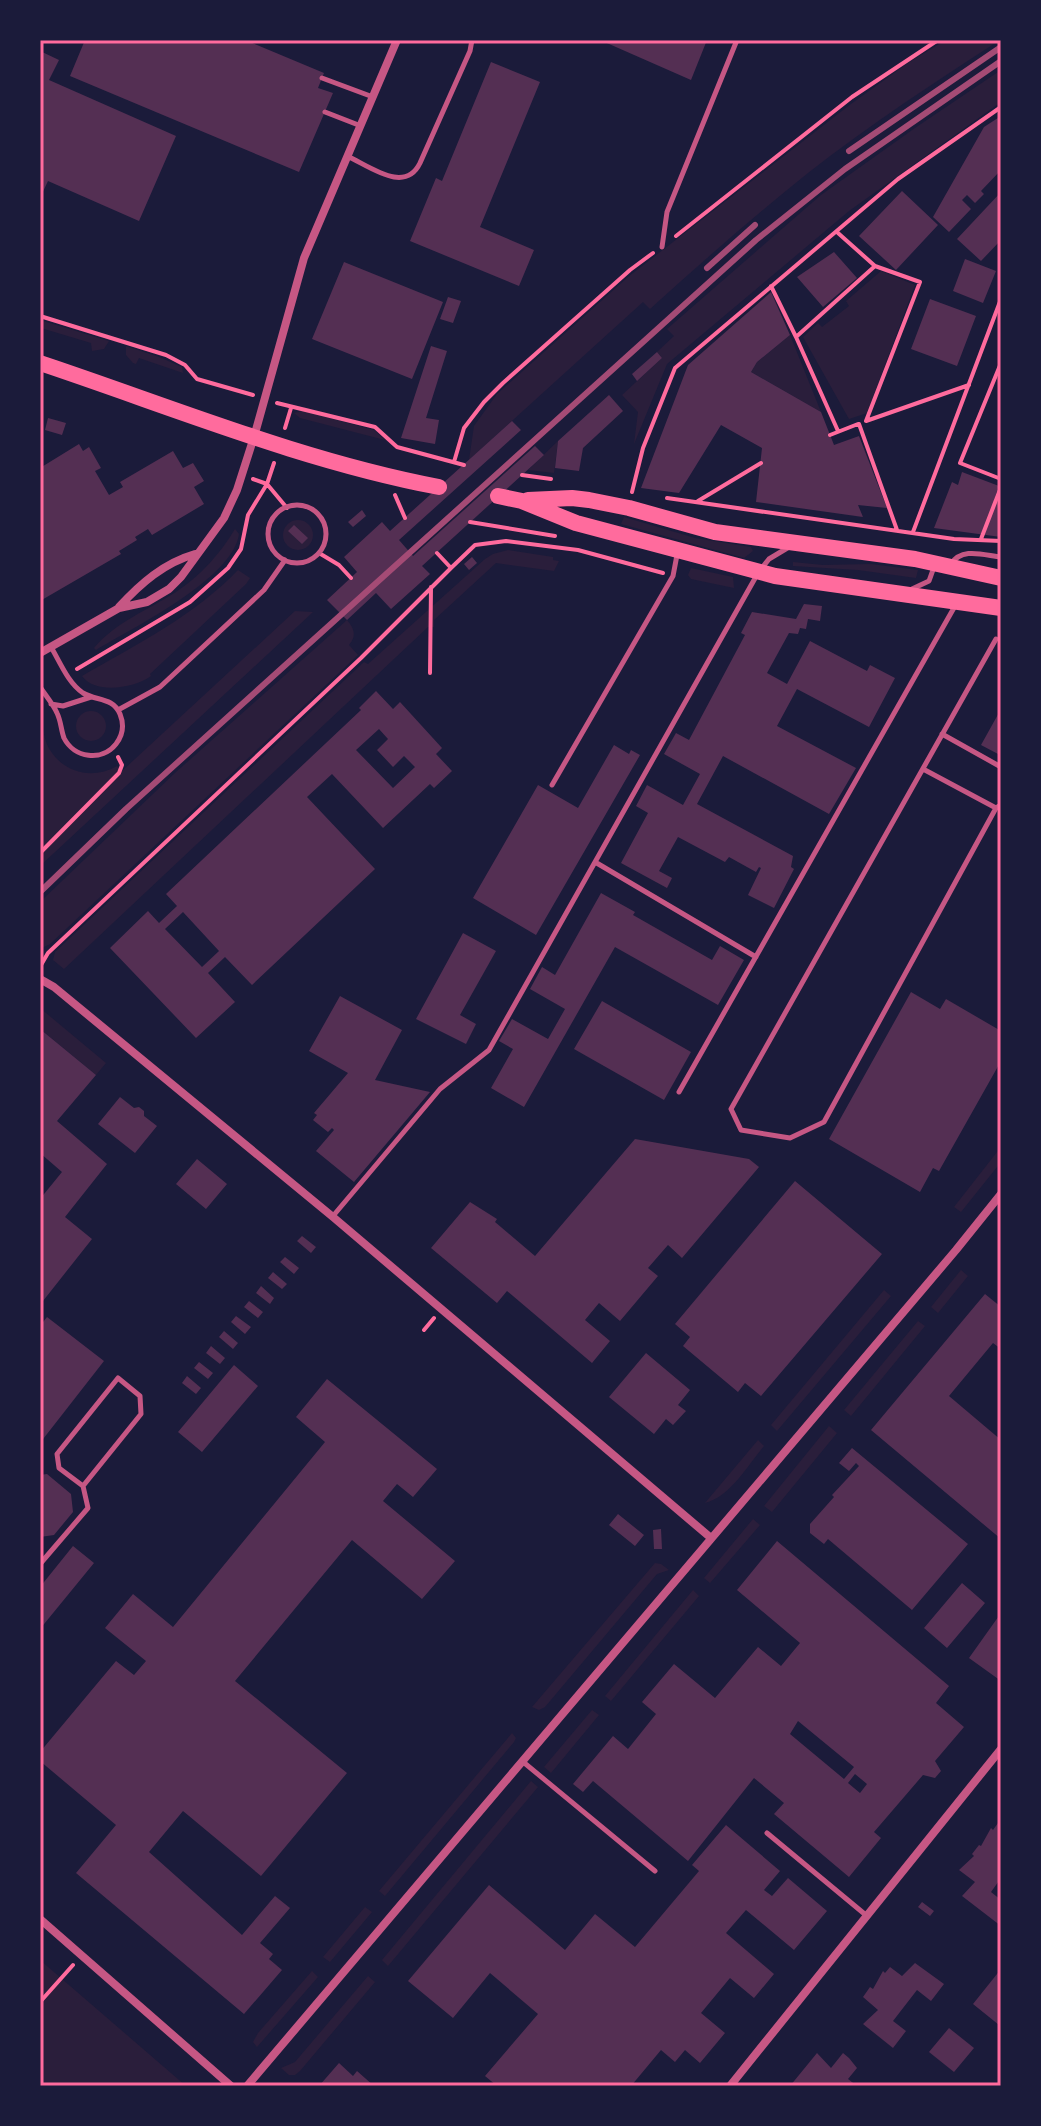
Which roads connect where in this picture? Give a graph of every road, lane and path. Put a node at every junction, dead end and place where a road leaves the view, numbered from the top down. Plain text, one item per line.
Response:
1 (397, 40) edge
2 (472, 40) edge
3 (737, 40) edge
4 (938, 40) edge
5 (322, 78) dead end
6 (374, 97) junction
7 (1001, 107) edge
8 (325, 112) dead end
9 (361, 126) junction
10 (347, 156) junction
11 (838, 233) junction
12 (662, 247) junction
13 (875, 266) junction
14 (771, 286) junction
15 (1001, 299) edge
16 (40, 316) edge
17 (796, 337) junction
18 (40, 363) edge
19 (1001, 363) edge
20 (969, 385) junction
21 (265, 399) junction
22 (291, 408) dead end
23 (866, 421) junction
24 (859, 424) junction
25 (838, 431) junction
26 (830, 435) dead end
27 (254, 437) junction
28 (454, 462) junction
29 (761, 463) dead end
30 (464, 465) dead end
31 (242, 474) junction
32 (1001, 479) edge
33 (439, 487) dead end
34 (1001, 487) edge
35 (645, 494) dead end
36 (498, 496) dead end
37 (658, 496) dead end
38 (522, 501) junction
39 (696, 503) junction
40 (287, 508) junction
41 (470, 522) dead end
42 (897, 530) junction
43 (913, 532) junction
44 (565, 538) dead end
45 (981, 539) junction
46 (1001, 541) edge
47 (795, 543) junction
48 (571, 544) dead end
49 (578, 550) junction
50 (677, 552) junction
51 (196, 553) junction
52 (319, 553) junction
53 (437, 553) dead end
54 (1001, 557) edge
55 (285, 560) junction
56 (942, 565) junction
57 (451, 568) junction
58 (758, 573) junction
59 (673, 576) junction
60 (351, 578) dead end
61 (1001, 578) edge
62 (431, 587) junction
63 (896, 594) junction
64 (957, 602) junction
65 (119, 608) junction
66 (1001, 608) edge
67 (996, 639) dead end
68 (51, 647) junction
69 (40, 653) edge
70 (430, 673) dead end
71 (40, 687) edge
72 (92, 697) junction
73 (51, 704) junction
74 (118, 710) junction
75 (942, 734) junction
76 (113, 747) junction
77 (1001, 767) edge
78 (922, 769) junction
79 (552, 785) dead end
80 (998, 806) edge
81 (40, 853) edge
82 (595, 862) junction
83 (756, 957) junction
84 (40, 967) edge
85 (40, 979) edge
86 (679, 1092) dead end
87 (1001, 1194) edge
88 (333, 1217) junction
89 (83, 1486) junction
90 (711, 1538) junction
91 (40, 1564) edge
92 (1001, 1749) edge
93 (522, 1761) junction
94 (767, 1833) dead end
95 (655, 1871) dead end
96 (867, 1916) junction
97 (40, 1919) edge
98 (81, 1955) junction
99 (40, 2002) edge
100 (231, 2086) edge
101 (247, 2086) edge
102 (730, 2086) edge

1 - 6 street
2 - 10 lane
3 - 12 lane
4 - 12 path
5 - 6 lane
6 - 9 street
7 - 11 path
8 - 9 lane
9 - 10 street
10 - 21 street
11 - 13 path
11 - 14 path
12 - 28 path
13 - 17 path
13 - 23 path
14 - 17 path
14 - 35 path
15 - 20 path
16 - 21 path
17 - 25 path
18 - 27 main road
19 - 32 path
20 - 23 path
20 - 43 path
21 - 27 street
22 - 28 path
23 - 24 path
24 - 25 path
24 - 42 path
25 - 26 path
27 - 31 street
27 - 33 main road
28 - 30 path
29 - 39 path
31 - 40 path
31 - 51 street
34 - 45 path
36 - 38 main road
37 - 39 path
38 - 47 main road
38 - 50 main road
39 - 42 path
40 - 52 lane
40 - 55 lane
41 - 44 path
42 - 43 path
43 - 45 path
45 - 46 path
47 - 56 main road
47 - 58 lane
48 - 49 path
49 - 57 path
49 - 59 path
50 - 58 main road
50 - 59 lane
51 - 65 street
51 - 65 street
52 - 55 lane
52 - 60 path
53 - 57 path
54 - 56 lane
55 - 74 lane
56 - 61 main road
56 - 63 lane
57 - 62 path
58 - 63 main road
58 - 82 lane
59 - 79 lane
62 - 70 path
62 - 84 path
63 - 64 main road
64 - 66 main road
64 - 83 lane
65 - 68 street
67 - 75 lane
68 - 69 street
68 - 72 lane
71 - 73 lane
72 - 73 lane
72 - 74 lane
73 - 76 lane
74 - 76 lane
75 - 77 lane
75 - 78 lane
76 - 81 path
78 - 80 lane
78 - 80 lane
82 - 83 lane
82 - 88 lane
83 - 86 lane
85 - 88 street
87 - 90 street
88 - 90 street
89 - 89 lane
89 - 91 lane
90 - 93 street
92 - 96 street
93 - 95 lane
93 - 101 street
94 - 96 lane
96 - 102 street
97 - 98 street
98 - 99 path
98 - 100 street

